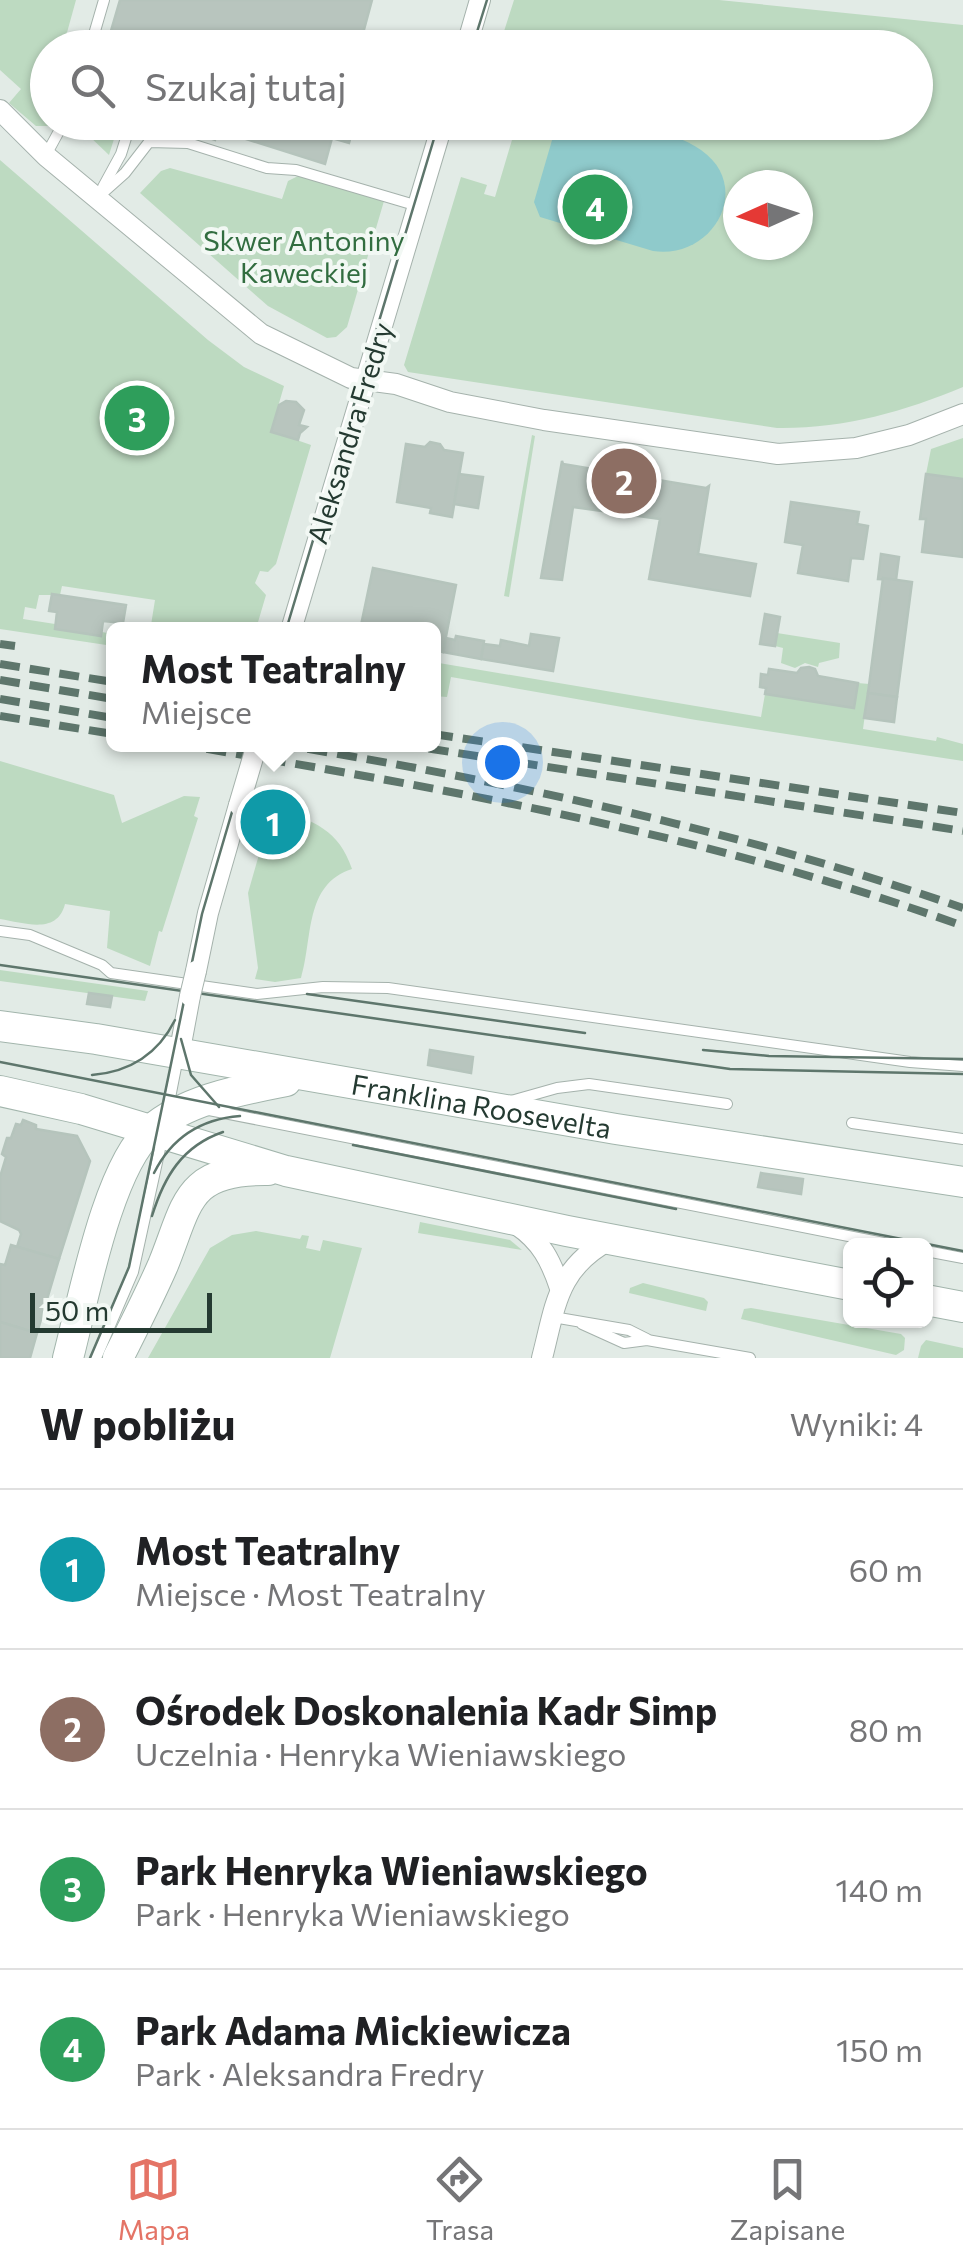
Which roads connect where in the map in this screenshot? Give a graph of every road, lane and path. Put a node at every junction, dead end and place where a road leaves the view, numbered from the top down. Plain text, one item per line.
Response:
1 (104, 0) edge
2 (480, 0) edge
3 (95, 30) edge
4 (471, 30) edge
5 (0, 110) edge
6 (54, 140) edge
7 (125, 140) edge
8 (438, 140) edge
9 (46, 156) junction
10 (98, 197) junction
11 (418, 206) junction
12 (365, 380) junction
13 (963, 414) edge
14 (293, 622) edge
15 (255, 752) edge
16 (0, 932) edge
17 (0, 1026) edge
18 (179, 1055) junction
19 (963, 1066) edge
20 (304, 1077) junction
21 (0, 1090) edge
22 (727, 1104) dead end
23 (476, 1106) junction
24 (97, 1114) junction
25 (169, 1118) junction
26 (852, 1123) dead end
27 (963, 1139) edge
28 (286, 1171) junction
29 (118, 1175) junction
30 (963, 1182) edge
31 (507, 1218) junction
32 (853, 1238) edge
33 (611, 1240) junction
34 (933, 1252) edge
35 (963, 1258) edge
36 (843, 1284) edge
37 (560, 1288) junction
38 (933, 1302) edge
39 (963, 1308) edge
40 (553, 1317) junction
41 (68, 1358) edge
42 (96, 1358) edge
43 (118, 1358) edge
44 (542, 1358) edge
45 (750, 1358) edge

1 - 3 lane
2 - 4 street
5 - 9 street
6 - 9 lane
7 - 10 lane
8 - 11 street, Aleksandra Fredry
9 - 10 street
10 - 11 lane
10 - 12 street
11 - 12 street, Aleksandra Fredry
12 - 13 street
12 - 14 street, Aleksandra Fredry
15 - 18 street, bridge
16 - 19 lane
17 - 18 street, Franklina Roosevelta
18 - 20 street, Franklina Roosevelta
18 - 25 lane
20 - 23 street, Franklina Roosevelta
20 - 25 street
21 - 24 street
22 - 23 lane
23 - 30 street, Franklina Roosevelta
24 - 25 street
24 - 29 street
25 - 28 street
25 - 29 street
25 - 32 lane
25 - 42 lane
26 - 27 lane
28 - 31 street
28 - 43 street
29 - 41 street
31 - 33 street
31 - 37 street
33 - 36 street
33 - 37 street
34 - 35 lane
37 - 40 street
38 - 39 street
40 - 44 street
40 - 45 lane

